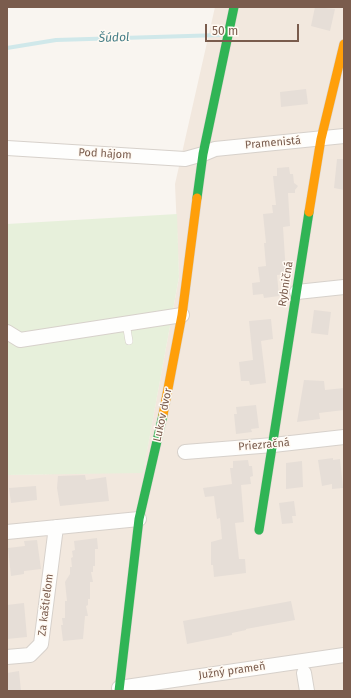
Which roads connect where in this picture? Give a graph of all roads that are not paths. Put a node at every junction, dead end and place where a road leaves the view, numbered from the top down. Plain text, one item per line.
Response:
1 (234, 7) edge
2 (344, 44) edge
3 (344, 136) edge
4 (321, 139) junction
5 (7, 148) edge
6 (203, 154) junction
7 (344, 287) edge
8 (297, 292) junction
9 (182, 315) junction
10 (126, 324) junction
11 (7, 332) edge
12 (129, 341) dead end
13 (344, 437) edge
14 (273, 445) junction
15 (185, 452) dead end
16 (139, 519) junction
17 (56, 527) junction
18 (259, 530) dead end
19 (7, 532) edge
20 (344, 655) edge
21 (7, 657) edge
22 (304, 673) dead end
23 (119, 689) edge
24 (307, 691) edge

1 - 6 street, Lukov dvor
2 - 4 street, Rybničná
3 - 4 street, Pramenistá
4 - 6 street, Pramenistá
4 - 8 street, Rybničná
5 - 6 street, Pod hájom
6 - 9 street, Lukov dvor
7 - 8 street
8 - 14 street, Rybničná
9 - 10 street
9 - 16 street, Lukov dvor
10 - 11 street
10 - 12 lane
13 - 14 street, Priezračná
14 - 15 street, Priezračná
14 - 18 street, Rybničná
16 - 17 street
16 - 23 street, Lukov dvor
17 - 19 street
17 - 21 street, Za kaštieľom
20 - 23 street, Južný prameň
22 - 24 street

